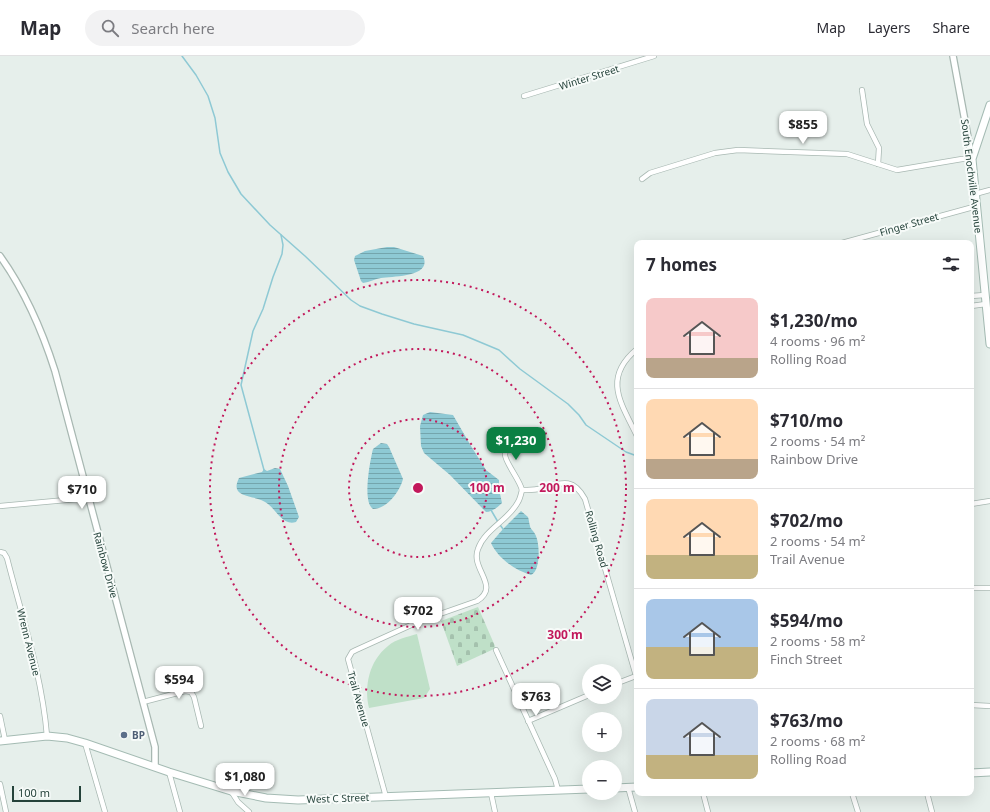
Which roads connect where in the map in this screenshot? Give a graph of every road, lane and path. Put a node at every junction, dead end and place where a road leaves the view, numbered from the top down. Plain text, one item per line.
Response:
1 (654, 56) edge
2 (953, 56) edge
3 (862, 90) dead end
4 (524, 96) dead end
5 (990, 105) edge
6 (972, 159) junction
7 (878, 164) junction
8 (642, 179) dead end
9 (990, 190) edge
10 (975, 194) junction
11 (976, 206) junction
12 (853, 240) edge
13 (0, 256) edge
14 (2, 263) edge
15 (987, 291) edge
16 (974, 295) edge
17 (986, 304) junction
18 (974, 306) edge
19 (990, 344) edge
20 (634, 352) edge
21 (632, 425) joint
22 (634, 429) edge
23 (535, 440) dead end
24 (522, 490) junction
25 (88, 498) junction
26 (990, 501) edge
27 (974, 504) edge
28 (0, 506) edge
29 (0, 552) edge
30 (974, 588) edge
31 (990, 588) edge
32 (496, 650) dead end
33 (634, 669) edge
34 (634, 677) edge
35 (622, 681) edge
36 (582, 698) edge
37 (143, 702) junction
38 (974, 705) edge
39 (990, 706) edge
40 (0, 716) edge
41 (528, 721) junction
42 (200, 726) dead end
43 (47, 736) junction
44 (2, 740) edge
45 (85, 743) junction
46 (155, 767) junction
47 (169, 772) junction
48 (990, 772) edge
49 (974, 773) edge
50 (0, 784) edge
51 (622, 787) edge
52 (628, 787) junction
53 (634, 787) edge
54 (582, 789) edge
55 (558, 790) junction
56 (231, 791) junction
57 (491, 793) junction
58 (704, 796) edge
59 (853, 796) edge
60 (928, 796) edge
61 (386, 797) junction
62 (6, 812) edge
63 (105, 812) edge
64 (180, 812) edge
65 (248, 812) edge
66 (495, 812) edge
67 (635, 812) edge
68 (708, 812) edge
69 (858, 812) edge
70 (932, 812) edge

1 - 4 street, Winter Street
2 - 6 street, South Enochville Avenue
3 - 7 street
5 - 6 main road
6 - 7 street
6 - 10 main road, South Enochville Avenue
7 - 8 street
9 - 10 street
10 - 11 main road, South Enochville Avenue
11 - 12 street, Finger Street
11 - 15 main road, South Enochville Avenue
13 - 14 street, Rainbow Drive
14 - 25 street, Rainbow Drive
15 - 16 street
15 - 17 main road, South Enochville Avenue
17 - 18 street
17 - 19 main road, South Enochville Avenue
20 - 21 street
21 - 22 street
23 - 24 street
24 - 33 street, Rolling Road
24 - 61 street, Trail Avenue
25 - 28 street
25 - 37 street, Rainbow Drive
26 - 27 street
29 - 43 street, Wrenn Avenue
30 - 31 street
32 - 41 street
34 - 35 street, Rolling Road
36 - 41 street
37 - 42 street
37 - 46 street, Rainbow Drive
38 - 39 street
40 - 44 street
41 - 55 street
43 - 44 main road, West C Street
43 - 45 main road, West C Street
45 - 46 main road, West C Street
45 - 63 street
46 - 47 main road, West C Street
47 - 56 main road, West C Street
47 - 64 street
48 - 49 main road
50 - 62 street
51 - 52 main road
52 - 53 main road
52 - 67 street
54 - 55 main road, West C Street
55 - 57 main road, West C Street
56 - 61 main road, West C Street
56 - 65 street
57 - 61 main road, West C Street
57 - 66 street
58 - 68 street
59 - 69 street
60 - 70 street

